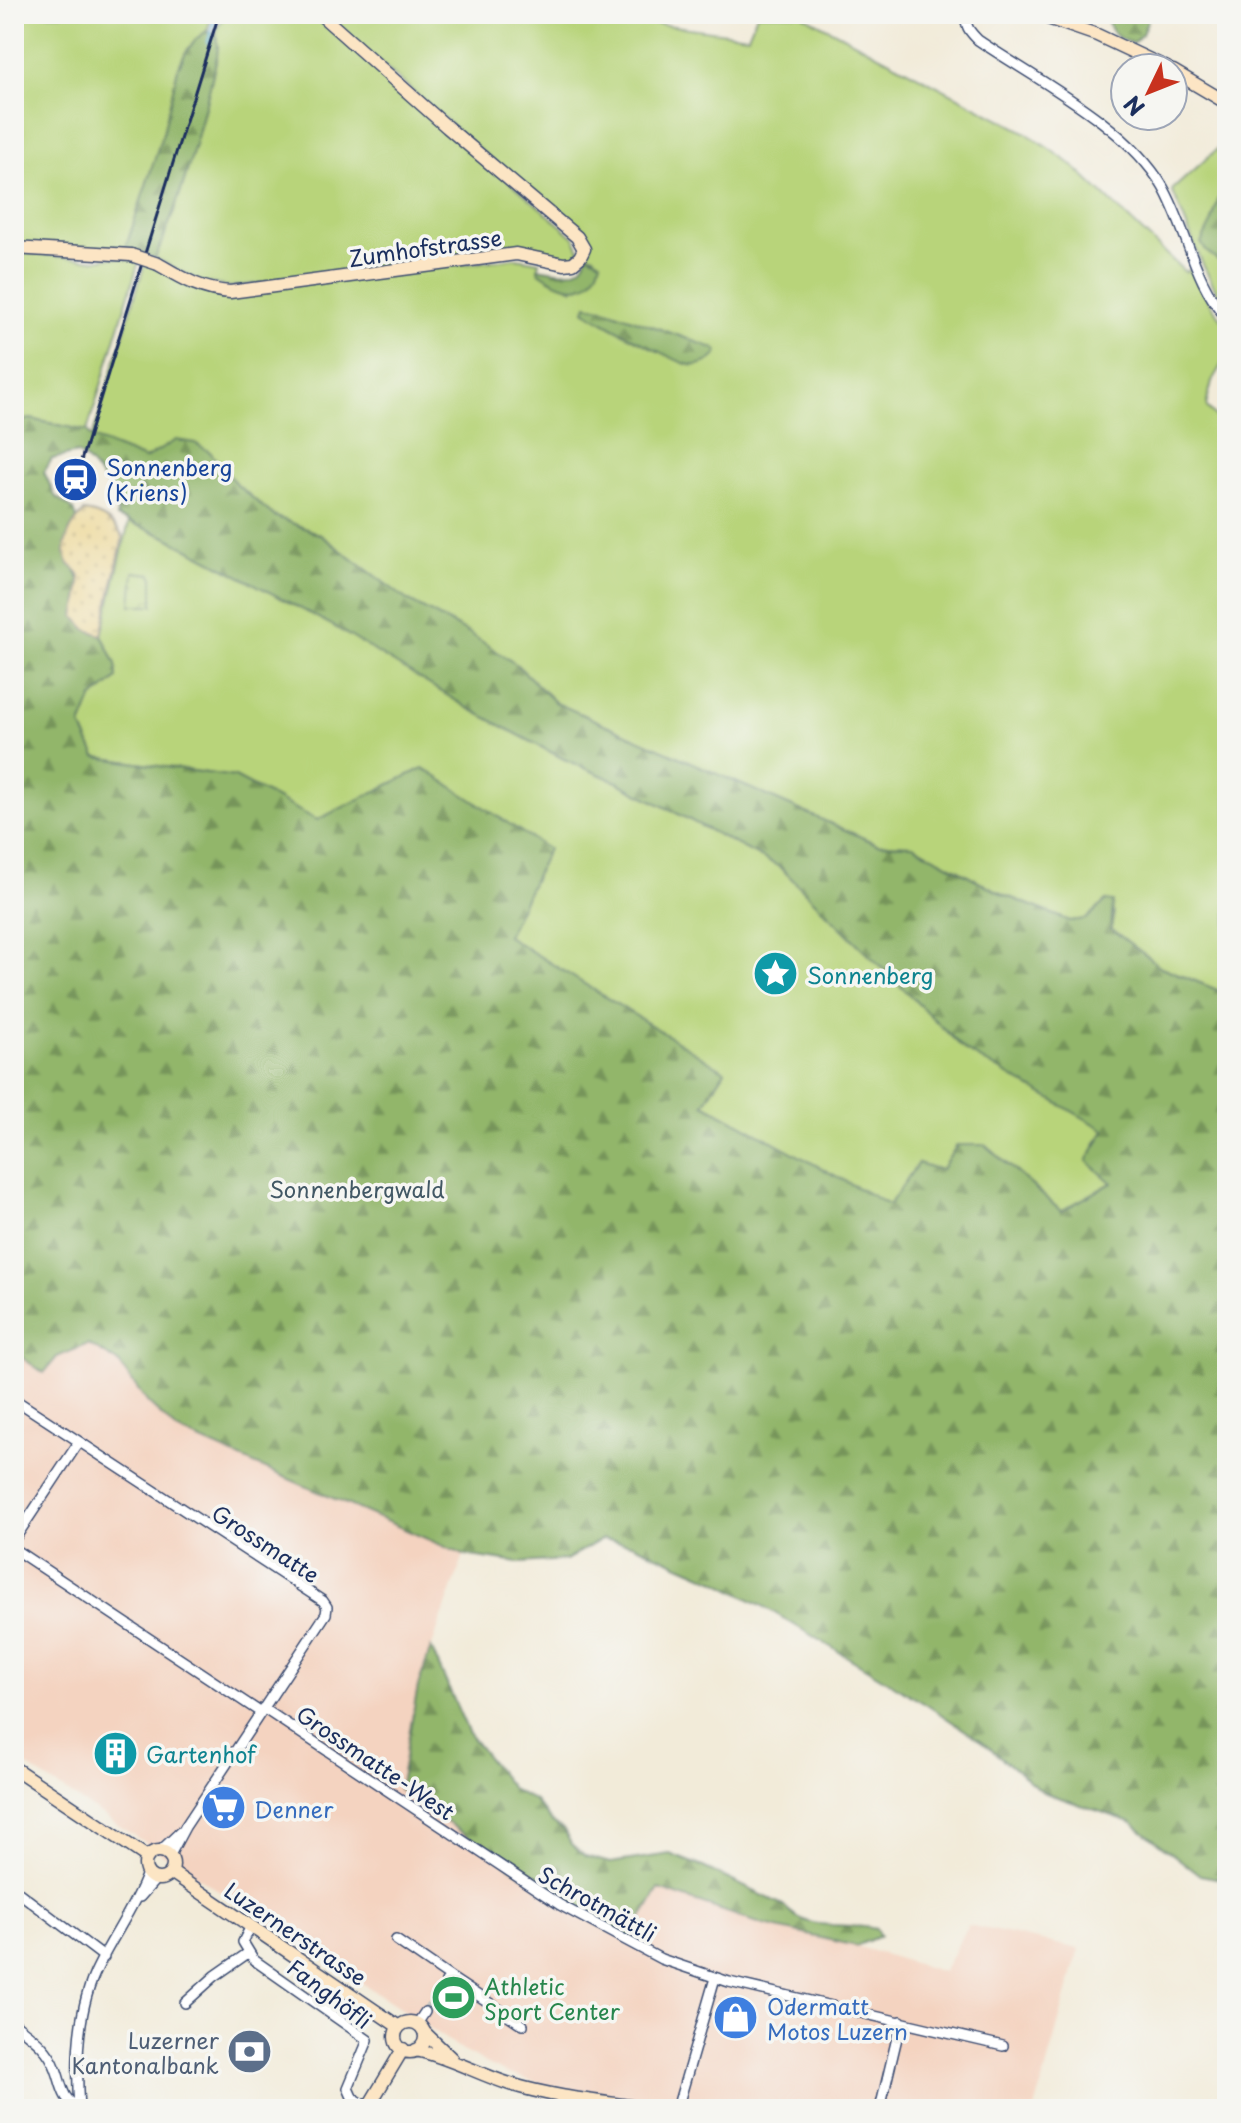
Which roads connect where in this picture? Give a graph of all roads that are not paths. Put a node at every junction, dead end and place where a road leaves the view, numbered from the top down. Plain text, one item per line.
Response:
1 (320, 14) edge
2 (966, 14) edge
3 (1039, 14) edge
4 (1134, 52) edge
5 (1189, 80) edge
6 (1227, 103) edge
7 (14, 248) edge
8 (1227, 318) edge
9 (14, 1399) edge
10 (79, 1442) junction
11 (14, 1540) edge
12 (14, 1549) edge
13 (261, 1710) junction
14 (14, 1768) edge
15 (469, 1846) joint
16 (165, 1853) junction
17 (147, 1857) junction
18 (171, 1872) junction
19 (152, 1876) junction
20 (14, 1889) edge
21 (251, 1926) junction
22 (396, 1940) dead end
23 (248, 1953) junction
24 (104, 1957) junction
25 (715, 1978) junction
26 (185, 2003) dead end
27 (425, 2012) tunnel mouth
28 (901, 2021) junction
29 (14, 2023) edge
30 (523, 2025) dead end
31 (399, 2027) junction
32 (421, 2028) junction
33 (1003, 2046) dead end
34 (409, 2050) junction
35 (454, 2061) junction
36 (605, 2106) edge
37 (78, 2108) edge
38 (368, 2108) edge
39 (652, 2109) edge
40 (677, 2109) edge
41 (880, 2109) edge

1 - 7 street, Zumhofstrasse, bridge
2 - 8 street
3 - 4 street
5 - 6 street
9 - 10 street, Grossmatte
10 - 11 street
10 - 13 street, Grossmatte
12 - 13 street
13 - 15 street, Grossmatte-West
13 - 16 street, Grossmatte
14 - 17 street
15 - 25 street, Schrotmättli
16 - 17 street
16 - 18 street
17 - 19 street
18 - 19 street
18 - 21 street, Luzernerstrasse
19 - 24 street
20 - 24 street
21 - 23 street
21 - 31 street, Luzernerstrasse
22 - 30 street
23 - 26 street
23 - 38 street, Fanghöfli
24 - 37 street
25 - 28 street, Schrotmättli
25 - 40 street
27 - 32 street
28 - 33 street, Schrotmättli
28 - 41 street
29 - 37 street
31 - 32 street
31 - 34 street
32 - 34 street
32 - 35 street
34 - 35 street
34 - 38 street
35 - 36 street
36 - 39 street

